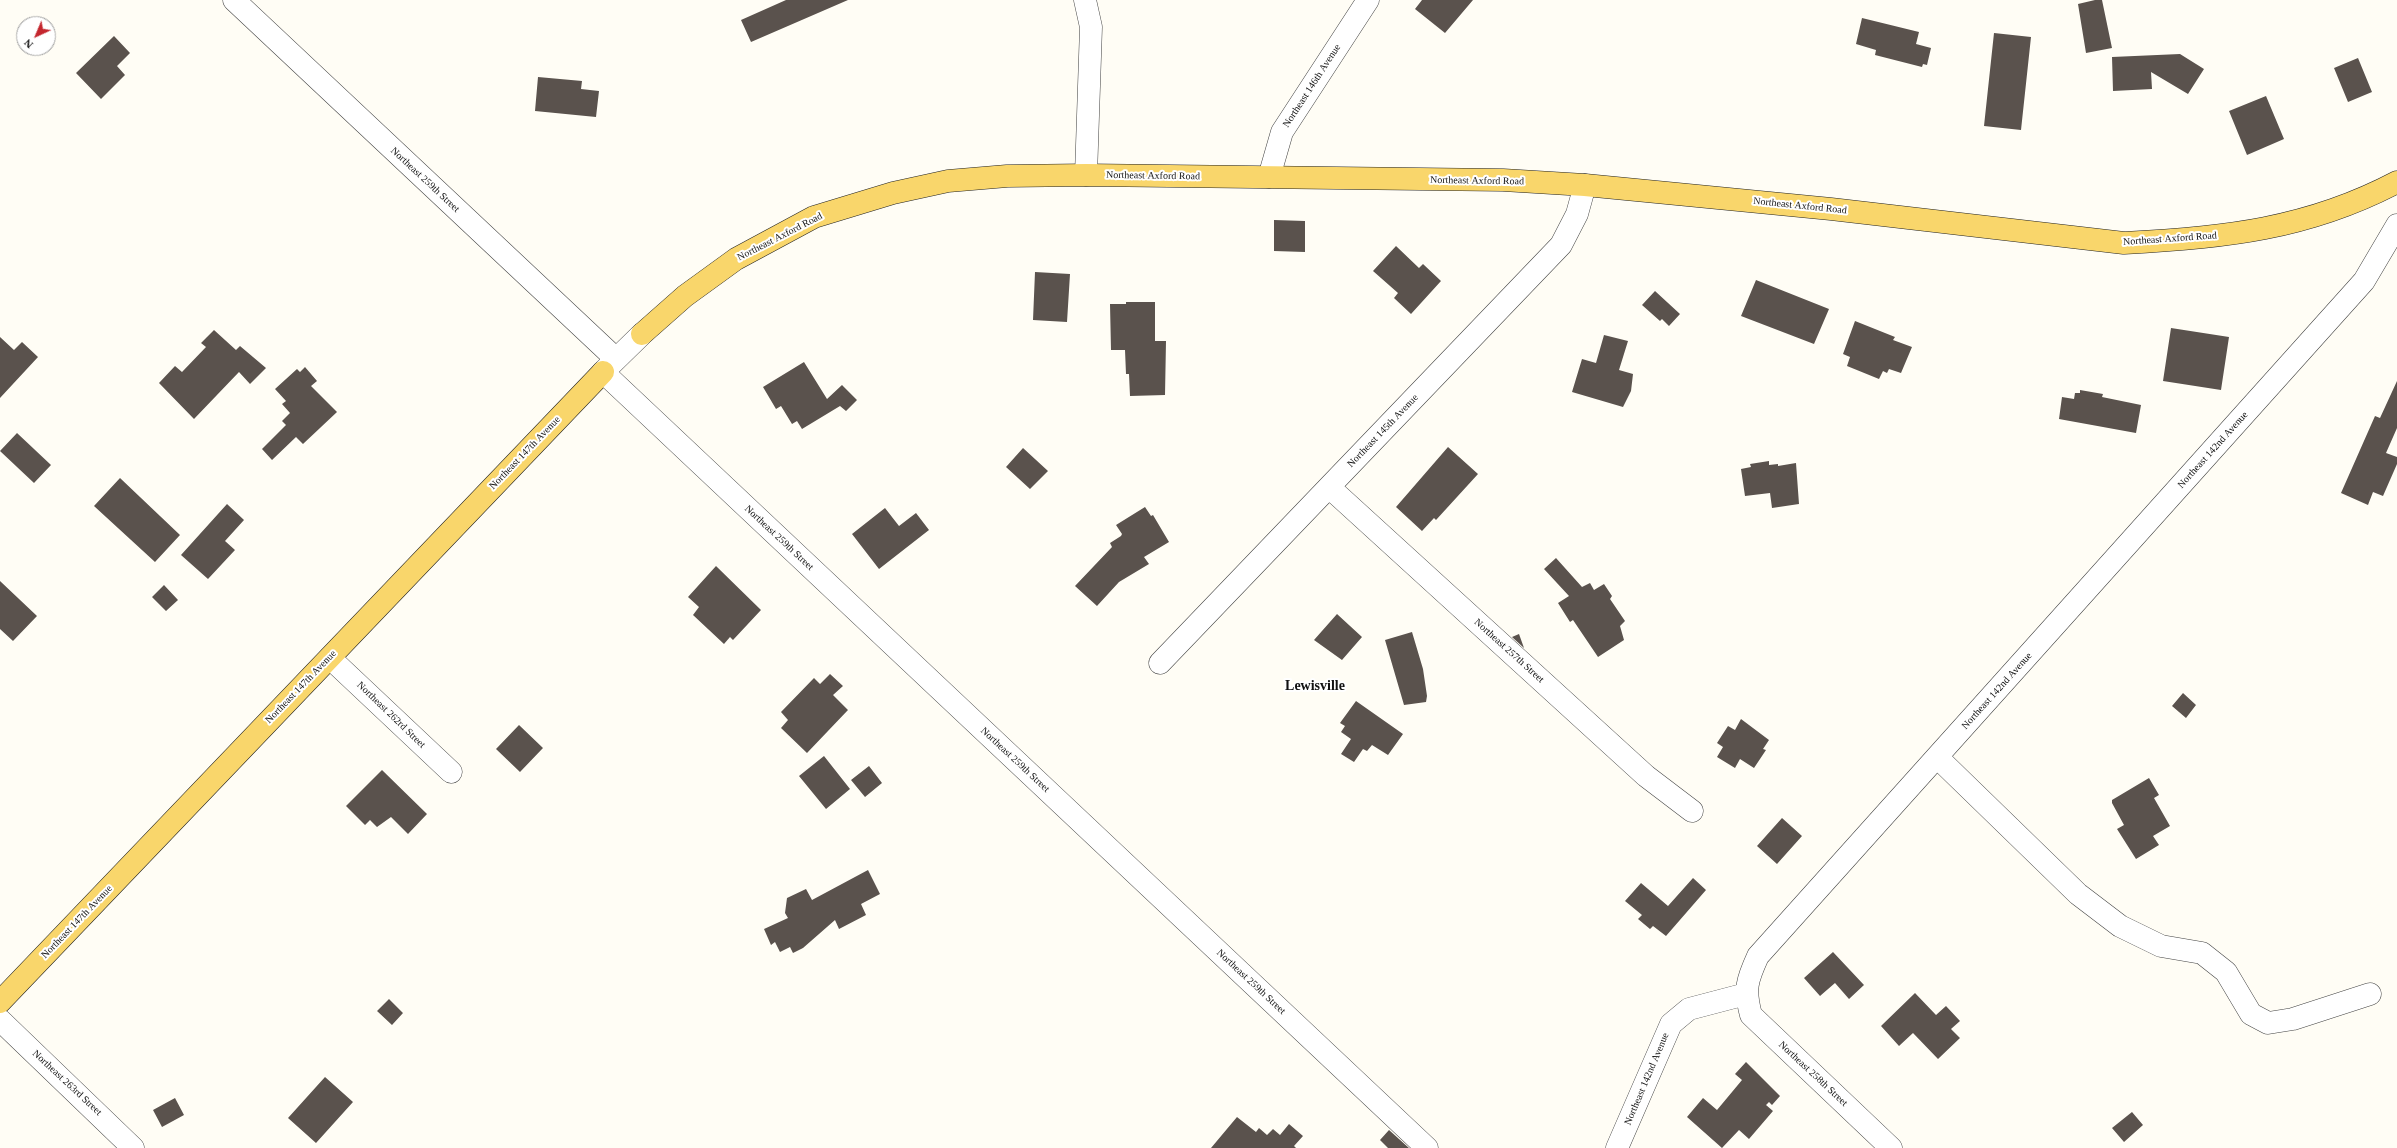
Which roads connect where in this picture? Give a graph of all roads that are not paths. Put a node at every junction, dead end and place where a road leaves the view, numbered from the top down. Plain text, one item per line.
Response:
1 (234, 0) edge
2 (1085, 0) edge
3 (1368, 0) edge
4 (1086, 175) junction
5 (1269, 177) junction
6 (2397, 182) edge
7 (1585, 185) junction
8 (2397, 225) edge
9 (642, 334) joint
10 (609, 366) junction
11 (1329, 487) junction
12 (330, 658) junction
13 (1160, 663) dead end
14 (1938, 756) junction
15 (451, 772) dead end
16 (1692, 811) dead end
17 (1746, 994) junction
18 (2370, 994) dead end
19 (0, 1002) edge
20 (0, 1020) edge
21 (133, 1148) edge
22 (1427, 1148) edge
23 (1617, 1148) edge
24 (1892, 1148) edge

1 - 10 street, Northeast 259th Street
2 - 4 street
3 - 5 street, Northeast 146th Avenue
4 - 5 main road, Northeast Axford Road
4 - 9 main road, Northeast Axford Road
5 - 7 main road, Northeast Axford Road
6 - 7 main road, Northeast Axford Road
7 - 11 street, Northeast 145th Avenue
8 - 14 street, Northeast 142nd Avenue
9 - 10 street, Northeast Axford Road
10 - 12 main road, Northeast 147th Avenue
10 - 22 street, Northeast 259th Street
11 - 13 street, Northeast 145th Avenue
11 - 16 street, Northeast 257th Street
12 - 15 street, Northeast 262rd Street
12 - 19 main road, Northeast 147th Avenue
14 - 17 street, Northeast 142nd Avenue
14 - 18 street
17 - 23 street, Northeast 142nd Avenue
17 - 24 street, Northeast 258th Street
20 - 21 street, Northeast 263rd Street

